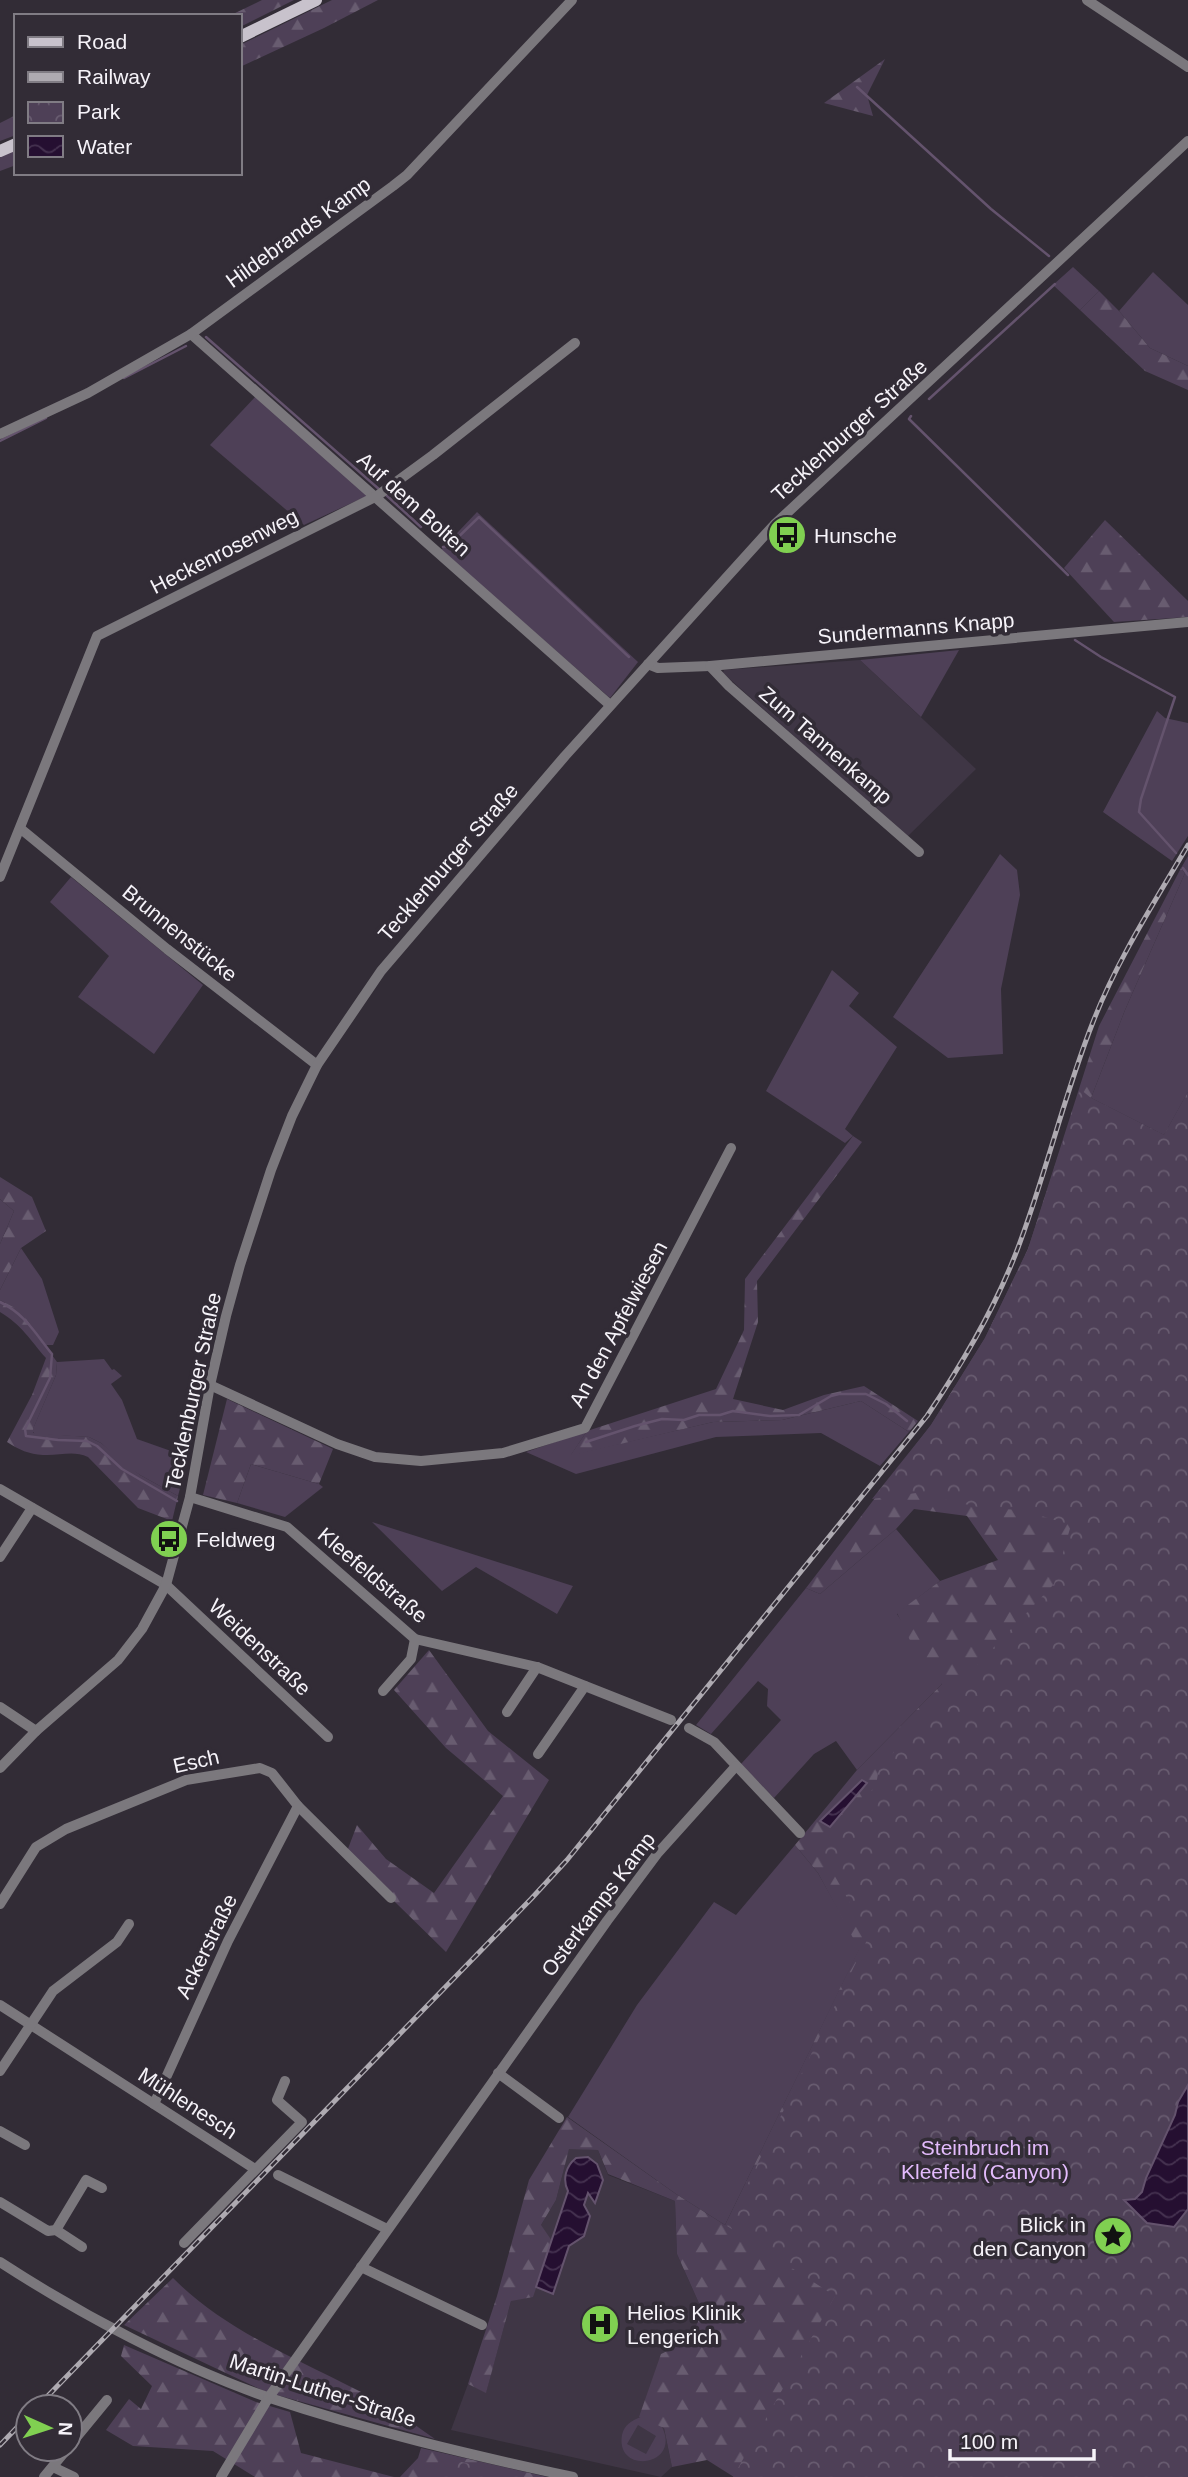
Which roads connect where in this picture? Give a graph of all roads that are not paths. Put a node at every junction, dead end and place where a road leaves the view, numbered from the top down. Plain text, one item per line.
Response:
1 (316, 0) edge
2 (572, 0) edge
3 (1088, 0) edge
4 (242, 36) edge
5 (1188, 67) edge
6 (1188, 141) edge
7 (191, 334) junction
8 (575, 343) dead end
9 (0, 434) edge
10 (377, 496) junction
11 (1188, 622) edge
12 (648, 664) junction
13 (710, 666) junction
14 (610, 705) junction
15 (21, 829) junction
16 (919, 852) dead end
17 (0, 877) edge
18 (317, 1065) junction
19 (731, 1148) dead end
20 (210, 1385) junction
21 (0, 1489) edge
22 (190, 1497) junction
23 (32, 1508) junction
24 (0, 1557) edge
25 (166, 1585) junction
26 (415, 1639) junction
27 (537, 1667) junction
28 (585, 1686) junction
29 (383, 1691) dead end
30 (0, 1707) edge
31 (507, 1712) dead end
32 (671, 1720) dead end
33 (690, 1728) dead end
34 (36, 1731) junction
35 (328, 1737) dead end
36 (538, 1754) dead end
37 (736, 1766) junction
38 (0, 1768) edge
39 (298, 1806) junction
40 (800, 1833) dead end
41 (391, 1898) dead end
42 (0, 1904) edge
43 (129, 1924) dead end
44 (0, 2005) edge
45 (32, 2025) junction
46 (0, 2071) edge
47 (498, 2073) junction
48 (285, 2081) dead end
49 (154, 2104) junction
50 (559, 2118) dead end
51 (0, 2131) edge
52 (25, 2145) dead end
53 (255, 2169) junction
54 (278, 2175) dead end
55 (102, 2188) dead end
56 (0, 2202) edge
57 (387, 2229) junction
58 (56, 2230) junction
59 (184, 2244) dead end
60 (82, 2247) dead end
61 (0, 2262) edge
62 (361, 2267) junction
63 (482, 2325) dead end
64 (269, 2397) junction
65 (107, 2400) dead end
66 (84, 2428) edge
67 (56, 2463) edge
68 (53, 2467) junction
69 (44, 2477) edge
70 (74, 2477) edge
71 (221, 2477) edge
72 (573, 2477) edge

1 - 4 main road
2 - 7 street, Hildebrands Kamp
3 - 5 street
6 - 12 street, Tecklenburger Straße
7 - 9 street, Hildebrands Kamp
7 - 10 street, Auf dem Bolten
8 - 10 street, Heckenrosenweg
10 - 14 street, Auf dem Bolten
10 - 15 street, Heckenrosenweg
11 - 13 street, Sundermanns Knapp
12 - 13 street, Sundermanns Knapp
12 - 14 street, Tecklenburger Straße
13 - 16 street, Zum Tannenkamp
14 - 18 street, Tecklenburger Straße
15 - 17 street, Heckenrosenweg
15 - 18 street, Brunnenstücke
18 - 20 street, Tecklenburger Straße
19 - 20 street, An den Apfelwiesen
20 - 22 street, Tecklenburger Straße
21 - 23 street, Weidenstraße
22 - 25 street, Tecklenburger Straße
22 - 26 street, Kleefeldstraße
23 - 24 street
23 - 25 street, Weidenstraße
25 - 34 street, Tecklenburger Straße
25 - 35 street, Weidenstraße
26 - 27 street, Kleefeldstraße
26 - 29 street
27 - 28 street, Kleefeldstraße
27 - 31 street
28 - 32 street, Kleefeldstraße
28 - 36 street
30 - 34 street
33 - 37 street
34 - 38 street, Tecklenburger Straße
37 - 40 street
37 - 47 street, Osterkamps Kamp
39 - 41 street, Esch
39 - 42 street, Esch
39 - 49 street, Ackerstraße
43 - 45 street
44 - 45 street, Mühlenesch
45 - 46 street
45 - 49 street, Mühlenesch
47 - 50 street
47 - 57 street, Osterkamps Kamp
48 - 53 street
49 - 53 street, Mühlenesch
51 - 52 street
53 - 59 street
54 - 57 street
55 - 58 street
56 - 58 street
57 - 62 street, Osterkamps Kamp
58 - 60 street
61 - 64 street, Martin-Luther-Straße
62 - 63 street
62 - 64 street, Osterkamps Kamp
64 - 71 street, Osterkamps Kamp
64 - 72 street, Martin-Luther-Straße
65 - 66 street
67 - 68 street
68 - 69 street
68 - 70 street

